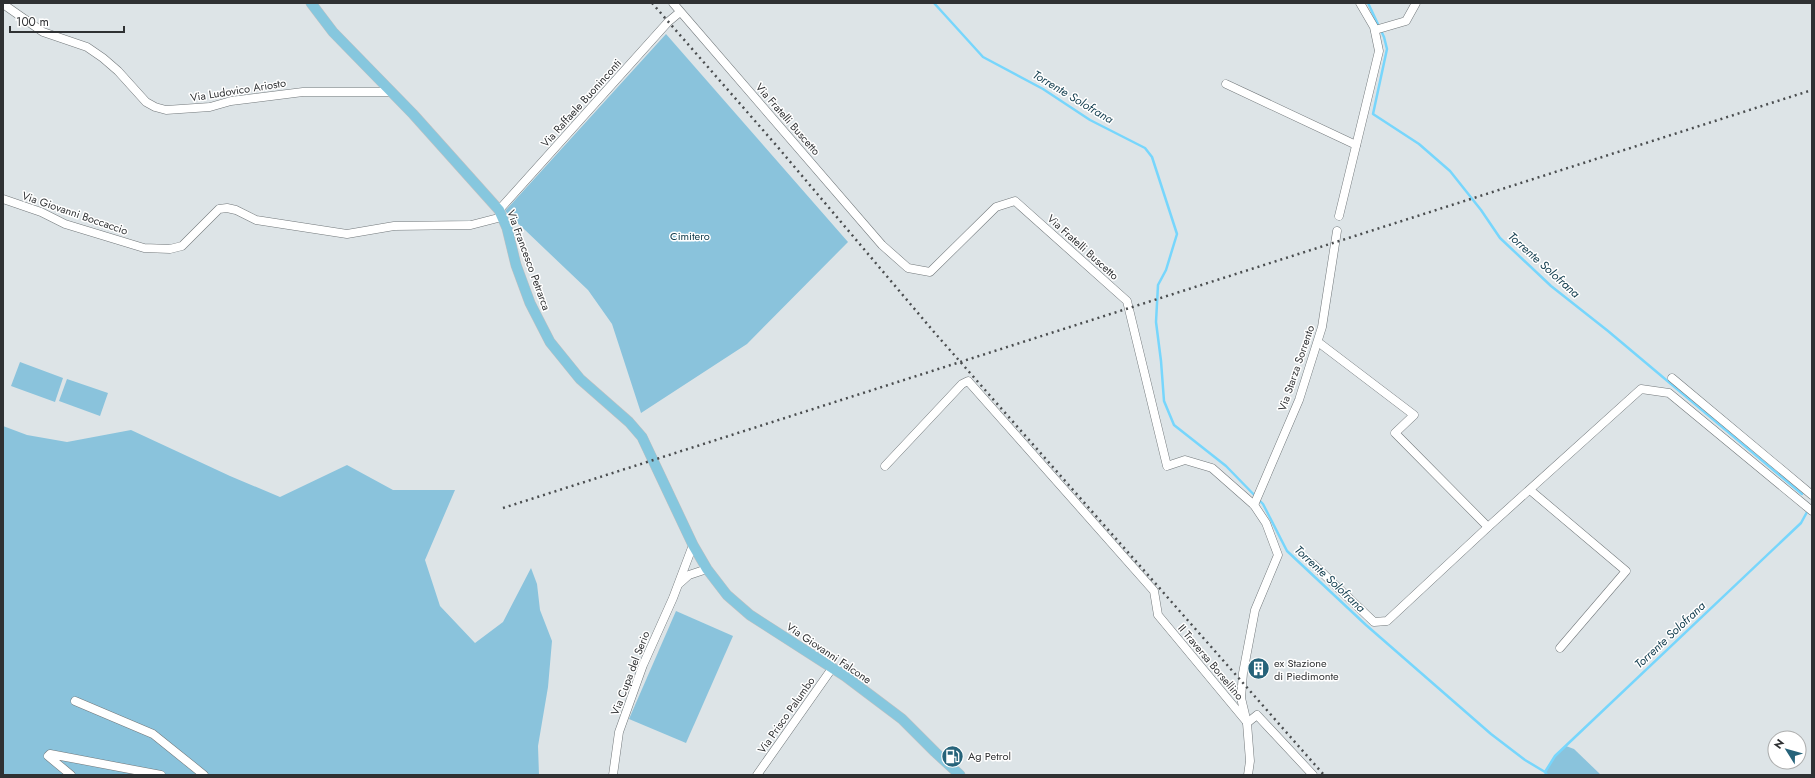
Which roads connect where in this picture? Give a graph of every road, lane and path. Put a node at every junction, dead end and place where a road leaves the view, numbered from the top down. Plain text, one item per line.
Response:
1 (311, 3) edge
2 (673, 3) edge
3 (1360, 3) edge
4 (1416, 3) edge
5 (3, 4) edge
6 (680, 12) junction
7 (1379, 29) junction
8 (1226, 84) dead end
9 (391, 92) junction
10 (1356, 145) junction
11 (3, 199) edge
12 (501, 213) junction
13 (1339, 216) dead end
14 (1337, 231) dead end
15 (1318, 342) junction
16 (1672, 378) dead end
17 (885, 466) dead end
18 (1530, 490) junction
19 (1812, 495) edge
20 (1256, 499) junction
21 (1812, 511) edge
22 (1488, 527) junction
23 (693, 545) junction
24 (1313, 564) dead end
25 (707, 569) junction
26 (679, 584) junction
27 (1560, 648) dead end
28 (833, 668) junction
29 (74, 701) dead end
30 (1247, 723) junction
31 (71, 775) edge
32 (161, 775) edge
33 (204, 775) edge
34 (612, 775) edge
35 (757, 775) edge
36 (960, 775) edge
37 (1248, 775) edge
38 (1313, 775) edge

1 - 9 main road, Via Francesco Petrarca
2 - 6 street, Via Fratelli Buscetto
3 - 7 street
4 - 7 street
5 - 9 street, Via Ludovico Ariosto
6 - 12 street, Via Raffaele Buoninconti
6 - 20 street, Via Fratelli Buscetto
7 - 10 street
8 - 10 street
9 - 12 main road, Via Francesco Petrarca
10 - 13 street
11 - 12 street, Via Giovanni Boccaccio
12 - 23 main road, Via Francesco Petrarca
14 - 15 street, Via Starza Sorrento
15 - 20 street, Via Starza Sorrento
15 - 22 street
16 - 19 street
17 - 30 street, II Traversa Borsellino
18 - 21 street
18 - 22 street
18 - 27 street
20 - 30 street, Via Fratelli Buscetto
22 - 24 street
23 - 25 main road, Via Giovanni Falcone
23 - 26 street, Via Cupa del Serio
25 - 26 street
25 - 28 main road, Via Giovanni Falcone
26 - 34 street, Via Cupa del Serio
28 - 35 street, Via Prisco Palumbo
28 - 36 main road, Via Giovanni Falcone
29 - 33 street
30 - 37 street, Via Fratelli Buscetto
30 - 38 street
31 - 32 street

